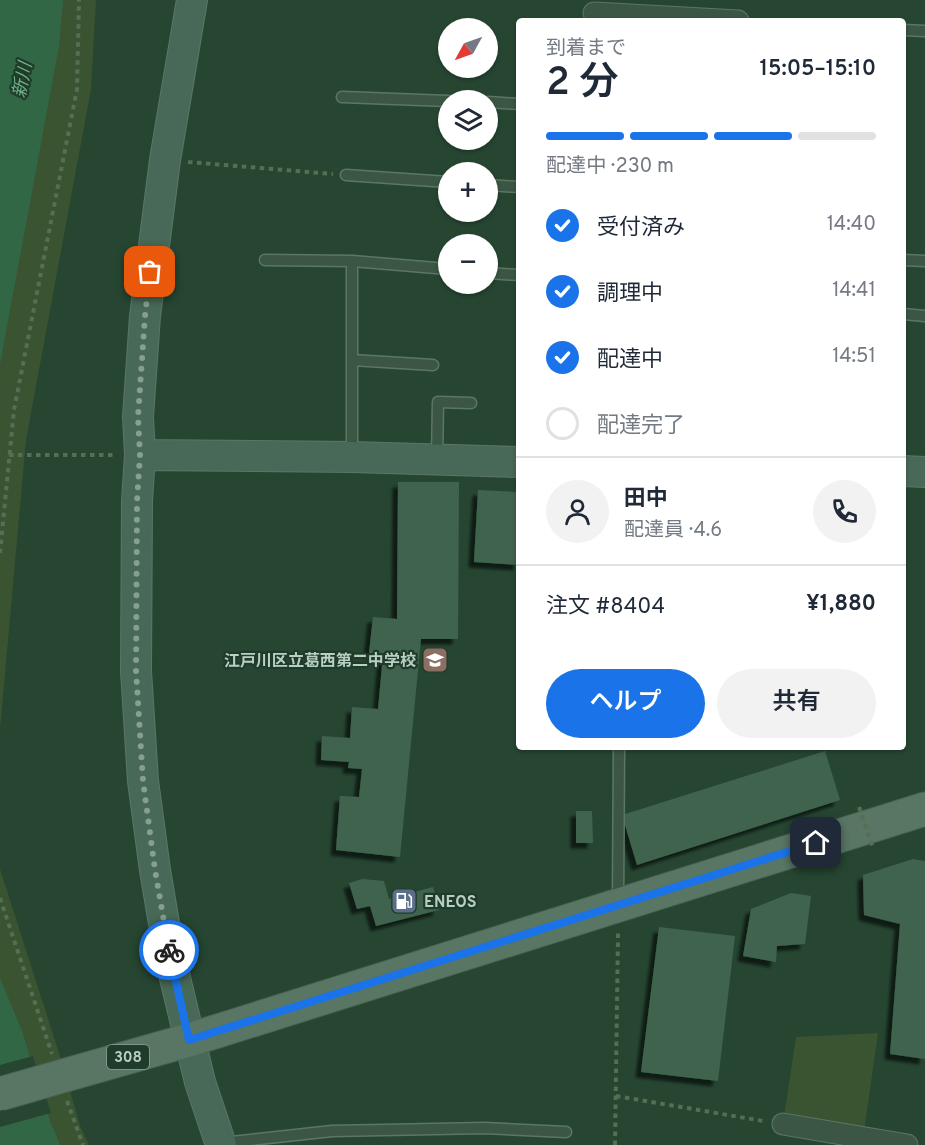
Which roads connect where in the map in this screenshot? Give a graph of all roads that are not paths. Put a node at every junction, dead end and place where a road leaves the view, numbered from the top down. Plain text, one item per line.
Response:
1 (192, 0) edge
2 (594, 11) edge
3 (695, 18) edge
4 (906, 30) edge
5 (925, 31) edge
6 (342, 97) dead end
7 (438, 101) edge
8 (498, 103) edge
9 (516, 104) edge
10 (346, 175) road end
11 (438, 181) edge
12 (498, 186) edge
13 (516, 187) edge
14 (265, 260) dead end
15 (906, 260) edge
16 (352, 261) junction
17 (925, 261) edge
18 (438, 269) edge
19 (498, 274) edge
20 (516, 275) edge
21 (906, 314) edge
22 (925, 316) edge
23 (352, 360) junction
24 (433, 365) dead end
25 (471, 403) dead end
26 (140, 455) junction
27 (352, 457) junction
28 (437, 460) junction
29 (516, 462) edge
30 (906, 471) edge
31 (925, 472) edge
32 (619, 750) edge
33 (925, 809) edge
34 (618, 905) junction
35 (189, 1040) junction
36 (0, 1094) edge
37 (783, 1124) road end
38 (566, 1131) dead end
39 (862, 1142) edge
40 (220, 1144) edge
41 (908, 1145) edge

1 - 26 street
2 - 3 street
4 - 5 lane
6 - 7 lane
8 - 9 lane
10 - 11 lane
12 - 13 lane
14 - 16 lane
15 - 17 lane
16 - 18 lane
16 - 23 lane
19 - 20 lane
21 - 22 lane
23 - 24 lane
23 - 27 lane
25 - 28 lane
26 - 27 street
26 - 35 street
27 - 28 street
28 - 29 street
30 - 31 street
32 - 34 lane
33 - 34 main road, 308
34 - 35 main road, 308
35 - 36 main road, 308, bridge
35 - 40 street
37 - 39 street
38 - 40 lane
39 - 41 street

